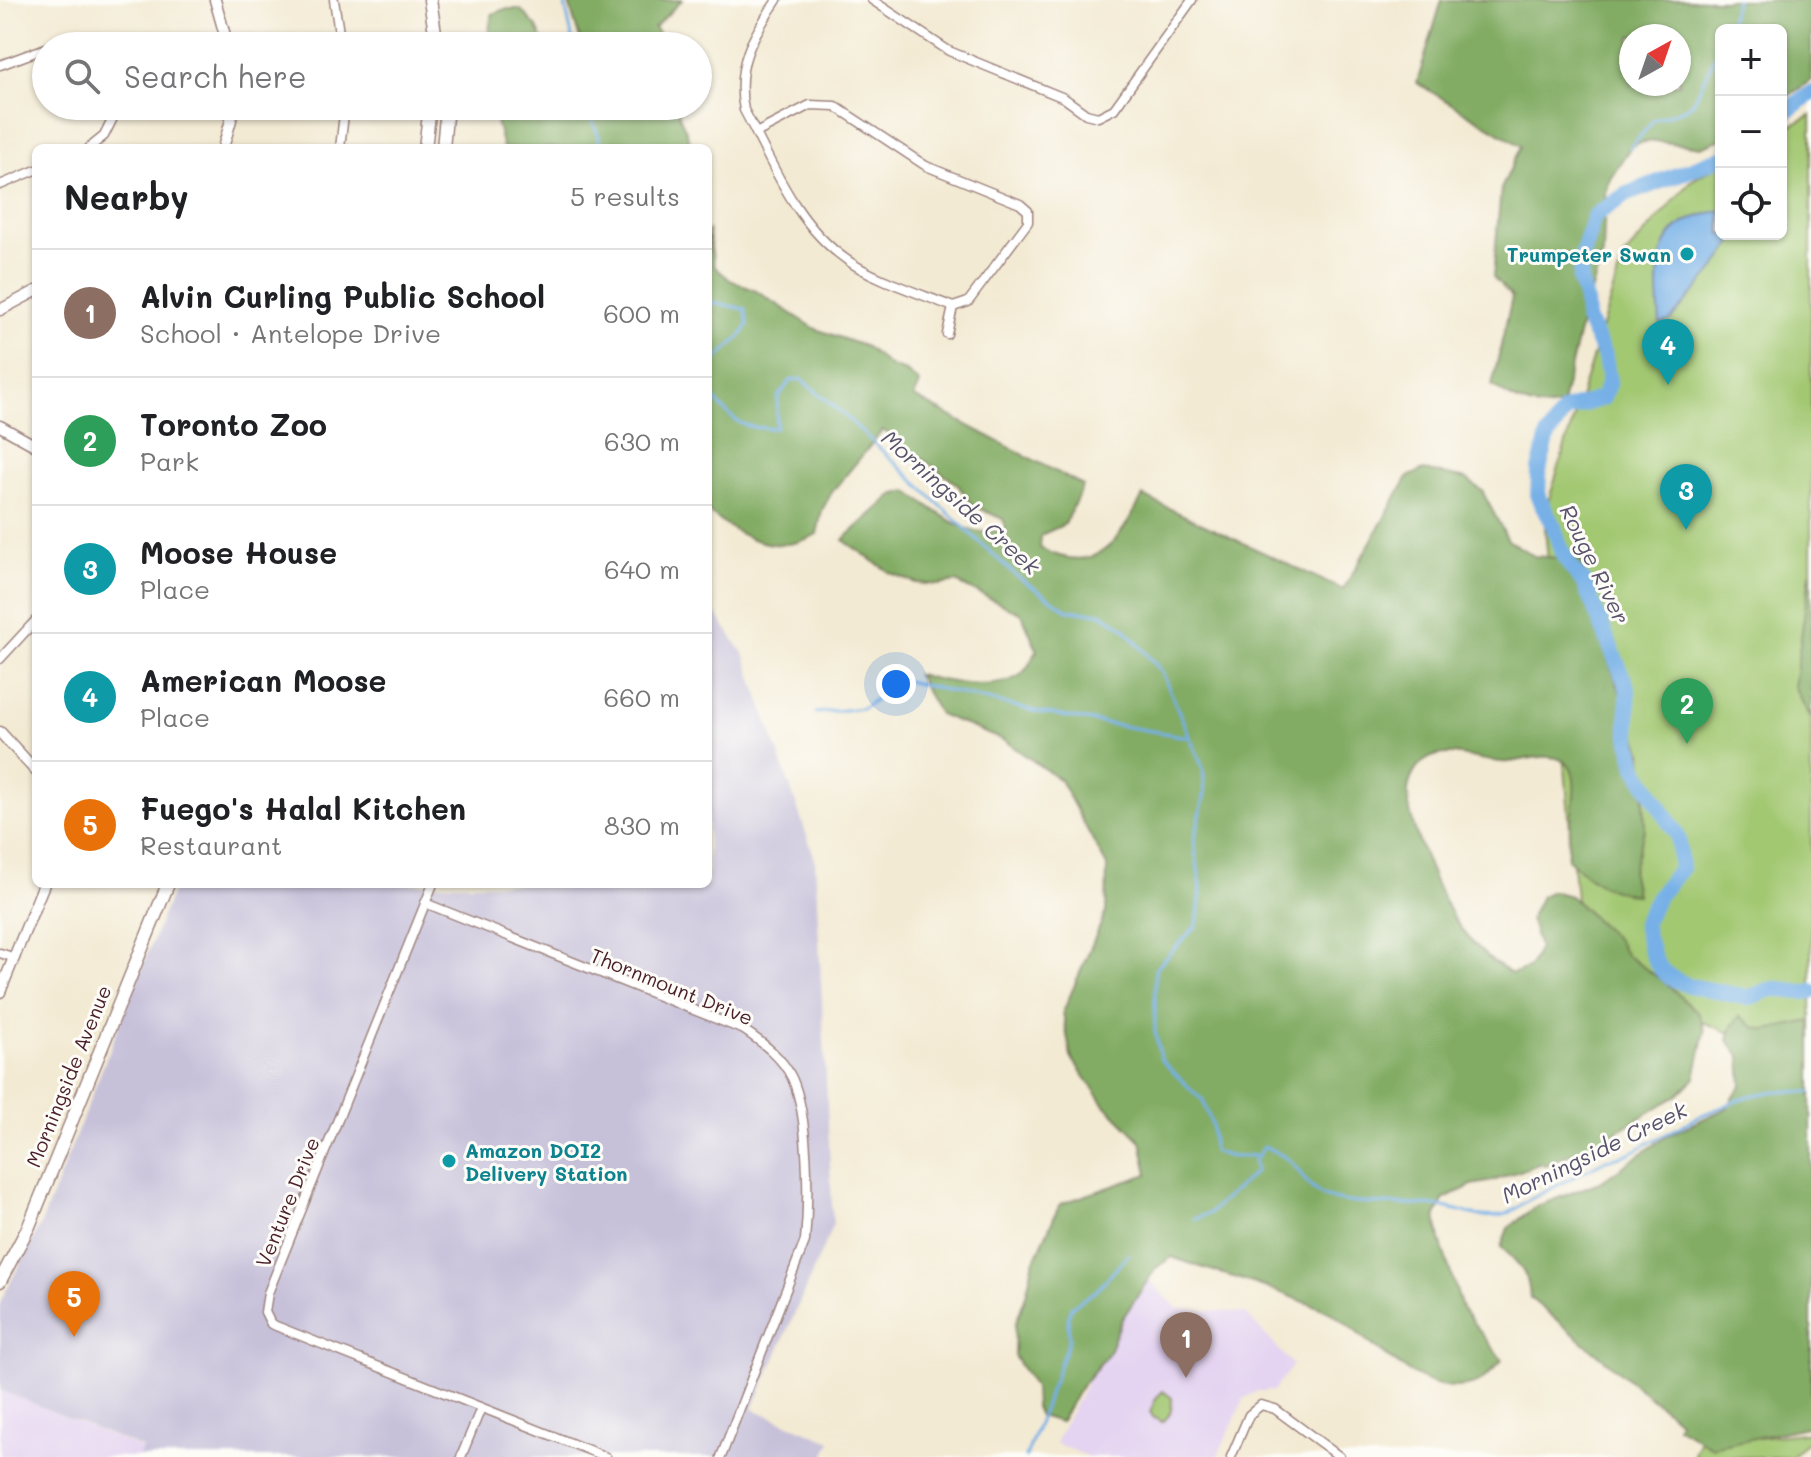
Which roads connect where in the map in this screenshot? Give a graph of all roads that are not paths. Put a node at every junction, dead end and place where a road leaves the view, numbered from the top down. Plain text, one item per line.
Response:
1 (215, 0) edge
2 (334, 0) edge
3 (430, 0) edge
4 (777, 0) edge
5 (872, 0) edge
6 (1192, 0) edge
7 (224, 32) edge
8 (339, 32) edge
9 (435, 32) edge
10 (32, 53) edge
11 (0, 65) edge
12 (112, 120) edge
13 (231, 120) edge
14 (343, 120) edge
15 (428, 120) edge
16 (446, 120) edge
17 (756, 133) junction
18 (94, 144) edge
19 (224, 144) edge
20 (340, 144) edge
21 (425, 144) edge
22 (443, 144) edge
23 (32, 172) edge
24 (0, 185) edge
25 (32, 293) edge
26 (953, 307) junction
27 (0, 310) edge
28 (947, 334) dead end
29 (0, 426) edge
30 (32, 444) edge
31 (32, 624) edge
32 (0, 659) edge
33 (0, 732) edge
34 (32, 767) edge
35 (42, 888) edge
36 (166, 888) edge
37 (431, 888) edge
38 (425, 903) junction
39 (0, 953) edge
40 (15, 958) junction
41 (0, 992) edge
42 (0, 1281) edge
43 (481, 1408) junction
44 (461, 1457) edge
45 (606, 1457) edge
46 (721, 1457) edge
47 (1231, 1457) edge
48 (1340, 1457) edge

1 - 7 street
2 - 8 street
3 - 9 main road
4 - 17 street
5 - 6 street
10 - 11 street
12 - 18 street
13 - 19 street
14 - 20 street
15 - 21 main road
16 - 22 main road
17 - 26 street
17 - 26 street
23 - 24 street
25 - 27 street
26 - 28 street
29 - 30 street
31 - 32 street
33 - 34 street
35 - 40 street
36 - 42 main road, Morningside Avenue
37 - 38 street, Venture Drive
38 - 43 street, Venture Drive
38 - 46 street, Thornmount Drive
39 - 40 street
40 - 41 street
43 - 44 street
43 - 45 street
47 - 48 street

